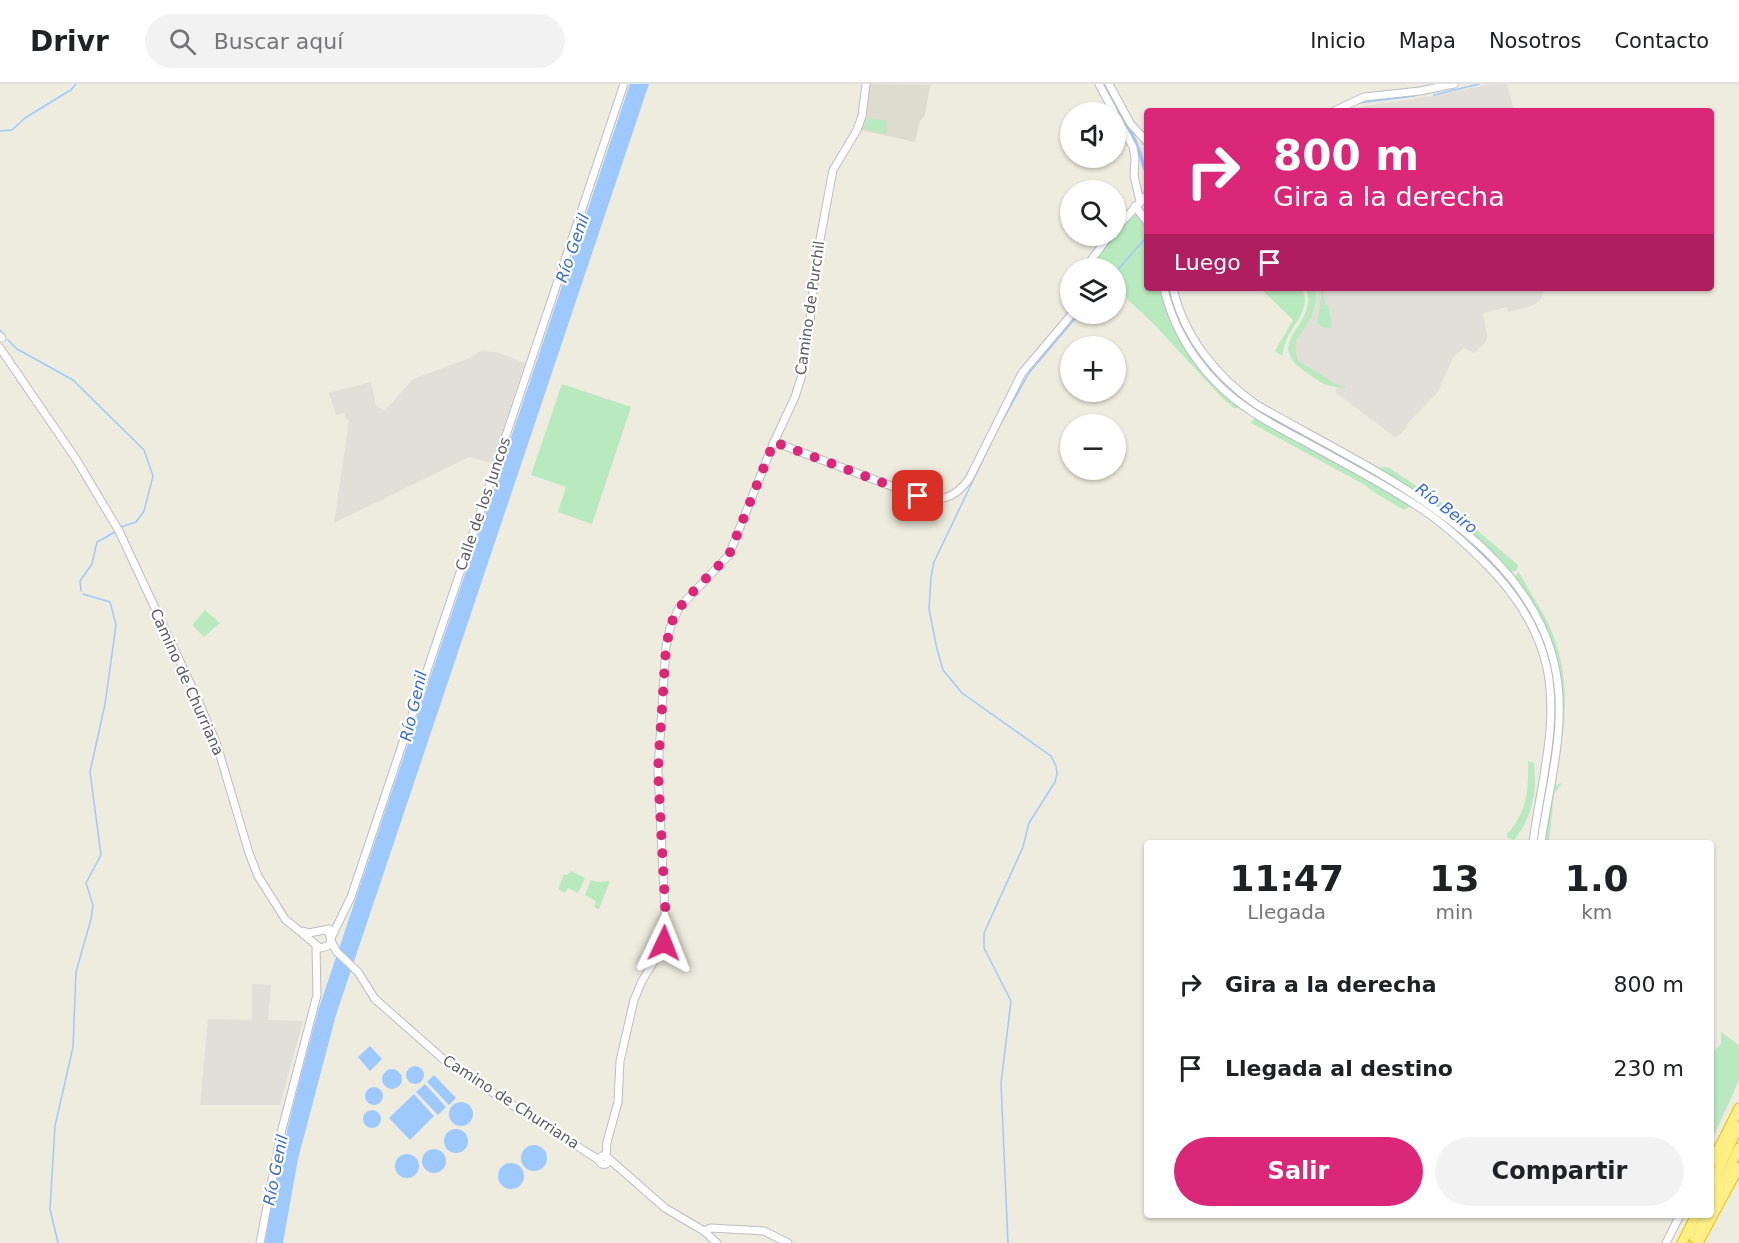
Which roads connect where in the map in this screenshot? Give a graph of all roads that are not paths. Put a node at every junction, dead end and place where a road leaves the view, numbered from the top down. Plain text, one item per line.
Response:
1 (624, 84) edge
2 (867, 84) edge
3 (1100, 84) edge
4 (1109, 84) edge
5 (1454, 84) edge
6 (1109, 102) edge
7 (1340, 108) edge
8 (1126, 135) edge
9 (1144, 139) edge
10 (1144, 198) edge
11 (1138, 203) junction
12 (1144, 215) edge
13 (1126, 217) edge
14 (1165, 291) edge
15 (1174, 291) edge
16 (1063, 324) edge
17 (0, 348) edge
18 (774, 442) junction
19 (1533, 840) edge
20 (1541, 840) edge
21 (339, 922) junction
22 (298, 930) junction
23 (325, 930) junction
24 (315, 932) junction
25 (331, 939) junction
26 (319, 946) junction
27 (337, 952) junction
28 (1739, 1108) edge
29 (1739, 1126) edge
30 (1739, 1148) edge
31 (1714, 1158) edge
32 (604, 1159) junction
33 (1739, 1167) edge
34 (1714, 1179) edge
35 (1714, 1199) edge
36 (1714, 1213) edge
37 (1678, 1218) edge
38 (1687, 1218) edge
39 (1694, 1218) edge
40 (1704, 1218) edge
41 (1711, 1218) edge
42 (704, 1231) junction
43 (260, 1243) edge
44 (717, 1243) edge
45 (788, 1243) edge
46 (1666, 1243) edge
47 (1676, 1243) edge
48 (1682, 1243) edge
49 (1692, 1243) edge
50 (1698, 1243) edge

1 - 21 street, Calle de los Juncos
2 - 18 street, Camino de Purchil
3 - 6 street
4 - 9 street
5 - 7 street
8 - 11 street
10 - 11 street
11 - 12 street
11 - 13 street
14 - 19 street
15 - 20 street
16 - 18 street
17 - 22 street, Camino de Churriana
18 - 32 street, Camino de Purchil
21 - 23 street
21 - 25 street, Calle de los Juncos
22 - 24 street
22 - 26 street, Camino de Churriana
23 - 24 street
23 - 25 street, Camino de Churriana
24 - 26 street
25 - 26 street, Calle de los Juncos
25 - 27 street, Camino de Churriana
26 - 27 street, Camino de Churriana
26 - 43 street
27 - 32 street, Camino de Churriana
28 - 31 highway
29 - 34 highway
30 - 35 highway
32 - 42 street
33 - 36 highway
37 - 46 street
38 - 47 highway
39 - 48 highway
40 - 49 highway
41 - 50 highway
42 - 44 street
42 - 45 street

